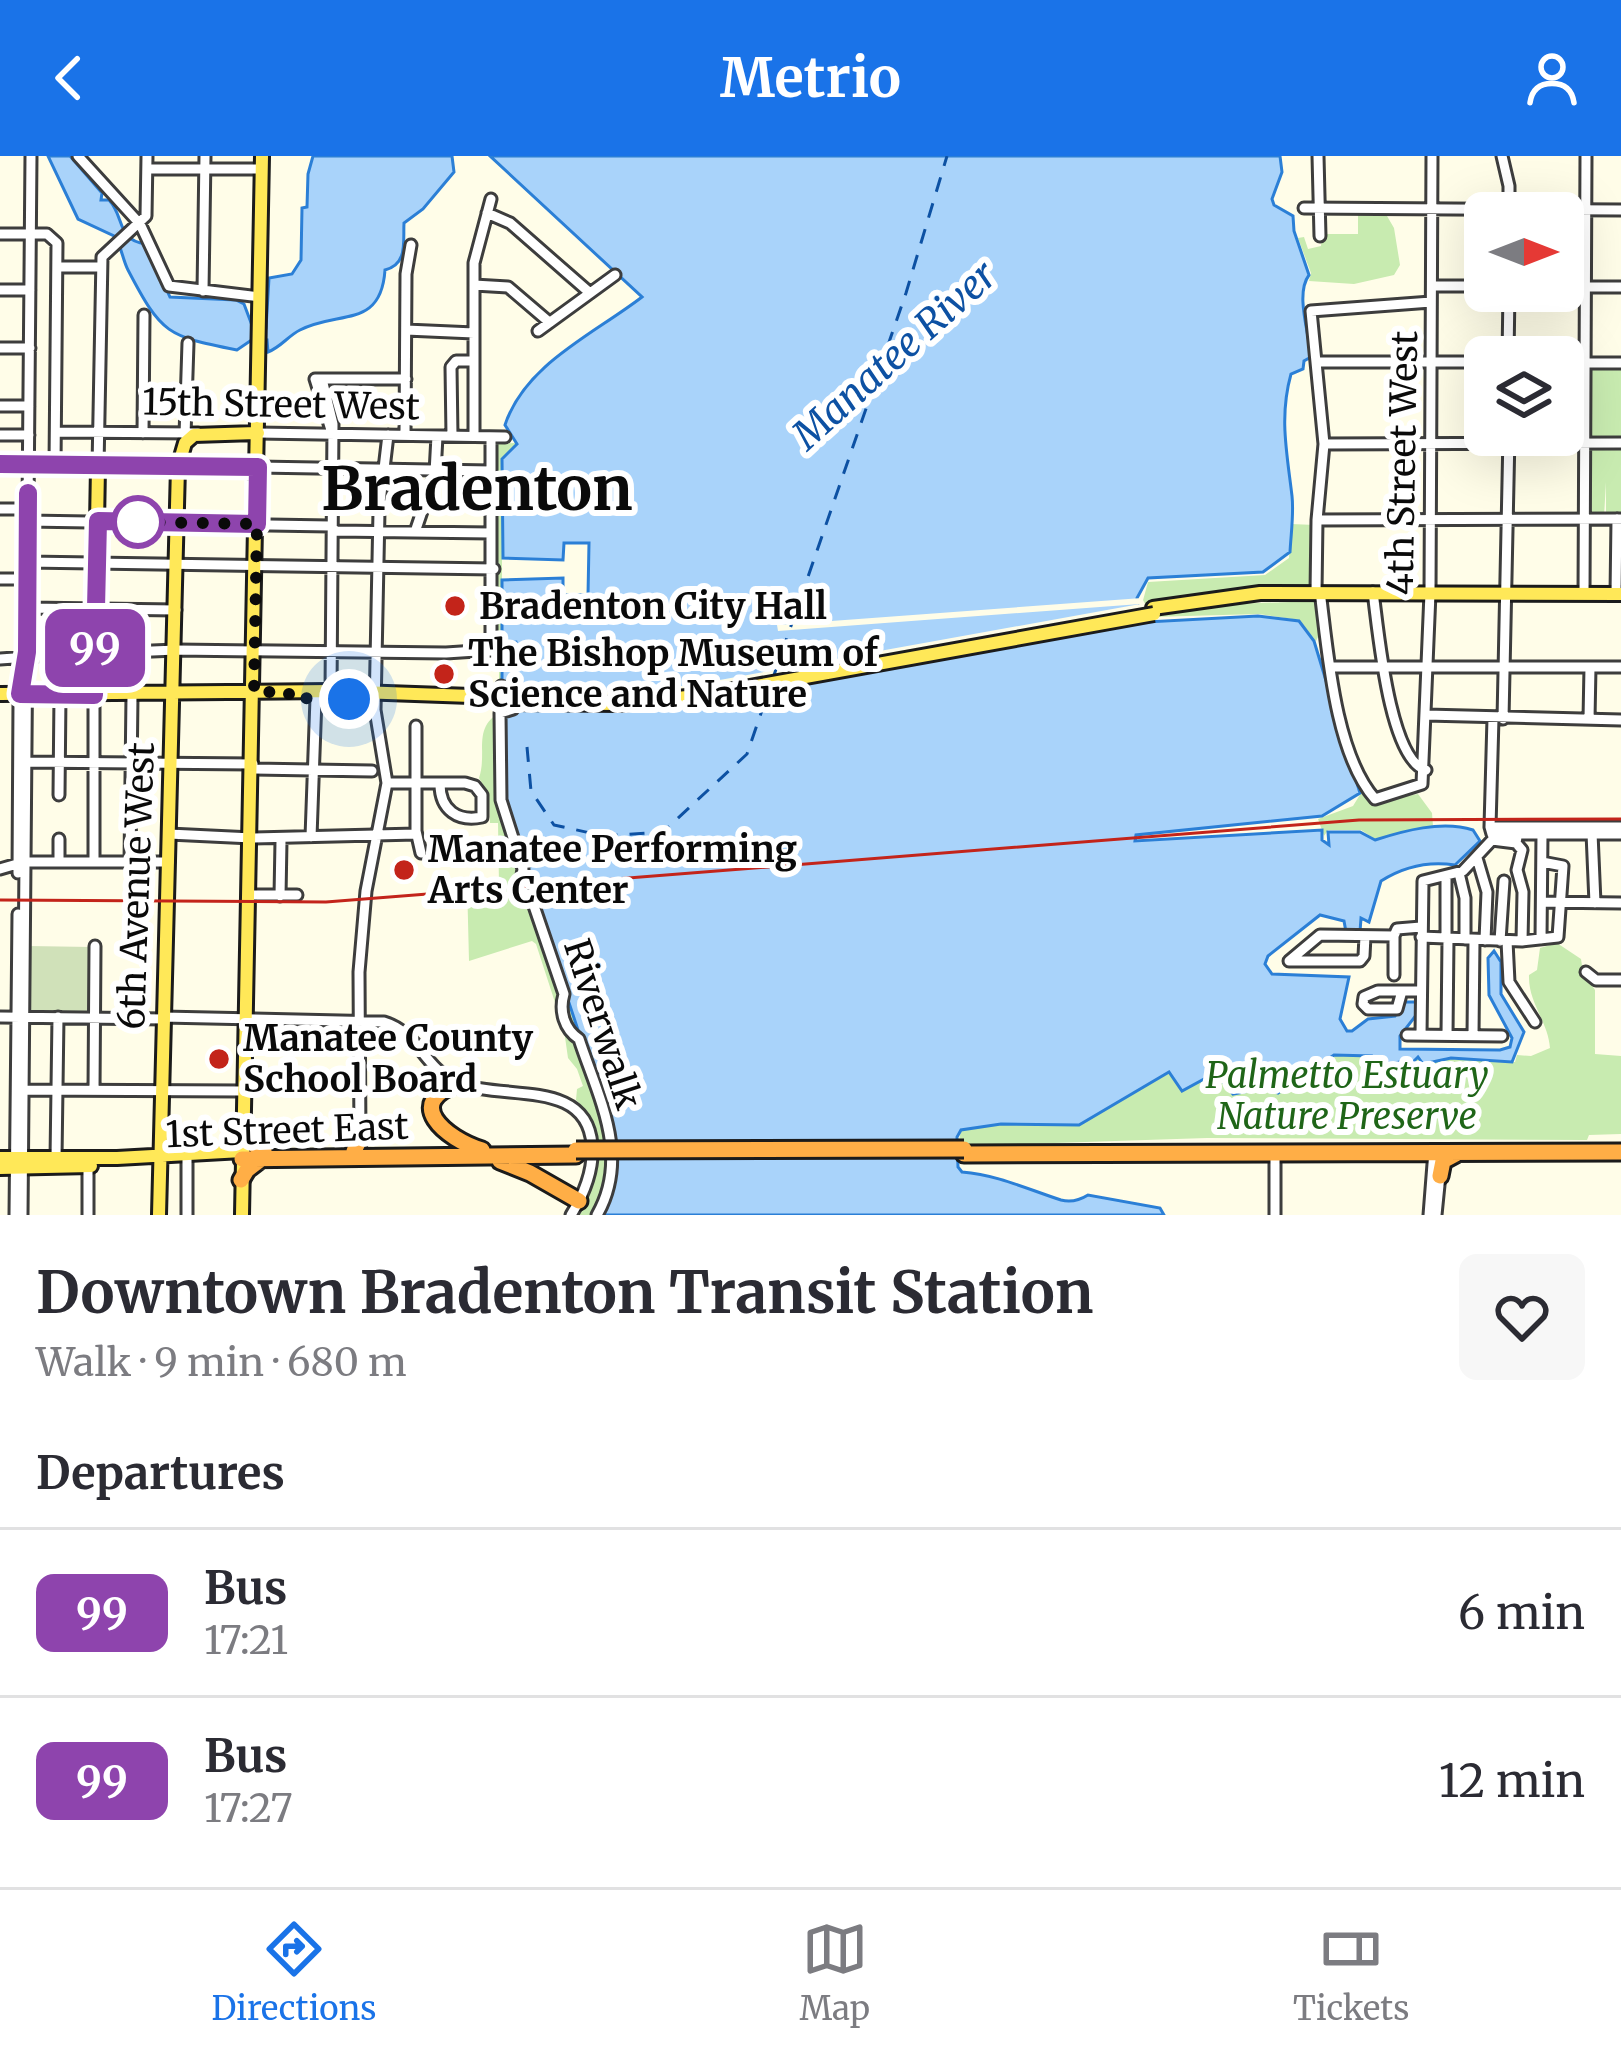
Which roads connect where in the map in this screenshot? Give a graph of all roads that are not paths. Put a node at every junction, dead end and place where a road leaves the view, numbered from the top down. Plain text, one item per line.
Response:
1 (32, 156) edge
2 (79, 156) edge
3 (147, 156) edge
4 (205, 156) edge
5 (1318, 156) edge
6 (1432, 156) edge
7 (1502, 156) edge
8 (1586, 156) edge
9 (262, 163) edge
10 (147, 169) junction
11 (205, 169) junction
12 (1507, 192) edge
13 (491, 199) dead end
14 (1304, 208) dead end
15 (1318, 208) junction
16 (1432, 209) junction
17 (1586, 209) junction
18 (1621, 209) edge
19 (1464, 210) edge
20 (487, 213) junction
21 (136, 227) junction
22 (0, 234) edge
23 (31, 234) junction
24 (1320, 236) dead end
25 (411, 245) dead end
26 (58, 267) junction
27 (101, 267) junction
28 (615, 275) dead end
29 (474, 285) junction
30 (1432, 286) junction
31 (1464, 286) edge
32 (1585, 287) junction
33 (1621, 287) edge
34 (0, 290) edge
35 (30, 290) junction
36 (203, 291) junction
37 (590, 293) junction
38 (260, 297) junction
39 (1432, 302) junction
40 (144, 315) dead end
41 (549, 322) junction
42 (406, 330) junction
43 (538, 331) dead end
44 (474, 333) junction
45 (188, 344) dead end
46 (0, 348) edge
47 (30, 348) junction
48 (474, 361) junction
49 (1316, 362) junction
50 (1431, 362) junction
51 (1464, 362) edge
52 (1585, 363) junction
53 (1621, 363) edge
54 (406, 379) junction
55 (0, 406) edge
56 (29, 406) junction
57 (56, 432) junction
58 (332, 432) junction
59 (100, 433) junction
60 (143, 433) junction
61 (167, 433) junction
62 (258, 434) junction
63 (0, 435) edge
64 (29, 435) junction
65 (388, 435) junction
66 (405, 435) junction
67 (437, 436) junction
68 (452, 436) junction
69 (474, 436) junction
70 (491, 437) junction
71 (505, 437) dead end
72 (184, 440) junction
73 (1464, 442) edge
74 (1584, 443) joint
75 (1621, 443) edge
76 (1324, 444) junction
77 (1431, 444) junction
78 (1509, 456) edge
79 (1584, 456) edge
80 (0, 464) edge
81 (29, 464) junction
82 (55, 465) junction
83 (98, 466) junction
84 (332, 466) junction
85 (178, 467) junction
86 (258, 467) junction
87 (384, 467) junction
88 (436, 468) junction
89 (491, 470) junction
90 (0, 509) edge
91 (28, 515) junction
92 (1619, 519) edge
93 (1317, 520) junction
94 (1431, 520) junction
95 (1508, 520) junction
96 (1584, 520) junction
97 (98, 521) junction
98 (177, 522) junction
99 (257, 524) junction
100 (332, 528) junction
101 (378, 532) junction
102 (416, 532) junction
103 (490, 533) junction
104 (28, 562) junction
105 (97, 563) junction
106 (176, 564) junction
107 (256, 566) junction
108 (332, 566) junction
109 (378, 568) junction
110 (492, 569) junction
111 (0, 579) edge
112 (28, 580) junction
113 (1430, 593) junction
114 (1374, 594) junction
115 (1505, 594) junction
116 (1584, 594) junction
117 (1618, 594) edge
118 (1319, 595) junction
119 (28, 608) junction
120 (96, 608) junction
121 (176, 610) junction
122 (1154, 611) junction
123 (176, 650) junction
124 (255, 650) junction
125 (332, 652) junction
126 (379, 652) junction
127 (95, 655) junction
128 (28, 656) junction
129 (0, 659) edge
130 (1332, 667) junction
131 (1385, 667) junction
132 (1426, 667) junction
133 (1504, 667) junction
134 (1590, 667) junction
135 (1621, 667) edge
136 (331, 691) junction
137 (0, 694) edge
138 (23, 694) junction
139 (173, 694) junction
140 (60, 695) junction
141 (99, 695) junction
142 (254, 695) junction
143 (289, 695) junction
144 (132, 696) junction
145 (378, 696) junction
146 (312, 698) junction
147 (503, 698) junction
148 (513, 709) dead end
149 (1426, 715) junction
150 (1498, 719) junction
151 (1589, 719) junction
152 (1621, 720) edge
153 (416, 726) dead end
154 (22, 762) junction
155 (60, 762) junction
156 (94, 763) junction
157 (131, 763) junction
158 (170, 764) junction
159 (253, 766) junction
160 (313, 770) junction
161 (1426, 770) junction
162 (372, 771) dead end
163 (388, 783) junction
164 (416, 784) junction
165 (440, 784) junction
166 (59, 795) dead end
167 (1490, 826) junction
168 (1592, 831) junction
169 (1621, 831) edge
170 (170, 834) junction
171 (416, 834) junction
172 (1517, 834) junction
173 (1542, 834) junction
174 (311, 837) junction
175 (377, 837) junction
176 (1500, 837) junction
177 (252, 838) junction
178 (58, 839) dead end
179 (286, 839) junction
180 (421, 853) dead end
181 (1477, 858) junction
182 (21, 862) junction
183 (59, 862) junction
184 (94, 862) junction
185 (130, 862) junction
186 (169, 862) junction
187 (1542, 862) junction
188 (0, 869) edge
189 (1517, 869) junction
190 (1459, 873) junction
191 (1446, 877) junction
192 (1504, 881) junction
193 (1487, 892) junction
194 (250, 895) junction
195 (297, 895) dead end
196 (280, 896) junction
197 (1542, 902) junction
198 (1563, 902) junction
199 (1595, 902) junction
200 (1621, 903) edge
201 (0, 926) edge
202 (20, 926) junction
203 (1421, 932) junction
204 (1365, 936) junction
205 (1394, 936) junction
206 (1447, 938) junction
207 (1541, 939) junction
208 (1475, 940) junction
209 (1504, 941) junction
210 (1522, 941) junction
211 (95, 946) dead end
212 (363, 966) junction
213 (1586, 972) dead end
214 (1394, 975) dead end
215 (1621, 980) edge
216 (1421, 991) junction
217 (1402, 992) dead end
218 (58, 1016) junction
219 (0, 1017) edge
220 (19, 1017) junction
221 (95, 1017) junction
222 (162, 1018) junction
223 (244, 1021) junction
224 (360, 1021) junction
225 (1535, 1022) dead end
226 (1407, 1035) dead end
227 (1421, 1035) junction
228 (1447, 1035) junction
229 (1473, 1035) junction
230 (1502, 1036) dead end
231 (460, 1083) junction
232 (17, 1090) junction
233 (57, 1090) junction
234 (94, 1090) junction
235 (160, 1090) junction
236 (243, 1091) junction
237 (242, 1127) junction
238 (364, 1145) junction
239 (1621, 1149) edge
240 (485, 1150) junction
241 (1155, 1150) junction
242 (1433, 1150) junction
243 (576, 1153) junction
244 (1459, 1153) junction
245 (1275, 1154) junction
246 (242, 1155) junction
247 (263, 1155) junction
248 (467, 1156) junction
249 (0, 1158) edge
250 (56, 1158) junction
251 (160, 1159) junction
252 (187, 1160) junction
253 (21, 1163) junction
254 (88, 1166) junction
255 (0, 1168) edge
256 (1437, 1176) junction
257 (241, 1180) junction
258 (575, 1208) edge
259 (18, 1215) edge
260 (88, 1215) edge
261 (159, 1215) edge
262 (187, 1215) edge
263 (242, 1215) edge
264 (597, 1215) edge
265 (1275, 1215) edge
266 (1433, 1215) edge

1 - 23 street
2 - 21 street
3 - 10 street
4 - 11 street
5 - 15 street
6 - 16 street, 4th Street West
7 - 12 street
8 - 17 street
9 - 11 street
9 - 38 main road
10 - 11 street
10 - 21 street
11 - 36 street
13 - 20 street
14 - 15 street
15 - 16 street
15 - 24 street
16 - 19 street
16 - 30 street, 4th Street West
17 - 18 street
17 - 32 street
20 - 29 street
20 - 37 street
21 - 27 street
21 - 36 street
22 - 23 street
23 - 26 street
23 - 35 street
25 - 42 street
26 - 27 street
26 - 57 street
27 - 59 street
28 - 37 street
29 - 41 street
29 - 44 street
30 - 31 street
30 - 39 street, 4th Street West
32 - 33 street
32 - 52 street
34 - 35 street
35 - 47 street
36 - 38 street
37 - 41 street
38 - 62 main road
39 - 49 street
39 - 50 street, 4th Street West
40 - 60 street
41 - 43 street
42 - 44 street
42 - 54 street
44 - 48 street
45 - 72 street, 6th Avenue West
46 - 47 street
47 - 56 street
48 - 68 street
48 - 69 street
49 - 50 street
49 - 76 street
50 - 51 street
50 - 77 street, 4th Street West
52 - 53 street
52 - 74 street
54 - 58 street
54 - 66 street
55 - 56 street
56 - 64 street
57 - 59 street, 15th Street West
57 - 82 street
58 - 62 street, 15th Street West
58 - 65 street, 15th Street West
58 - 84 street
59 - 60 street, 15th Street West
59 - 83 street
60 - 61 street, 15th Street West
61 - 72 street, 15th Street West
61 - 85 street, 6th Avenue West
62 - 72 main road, 15th Street West
62 - 86 main road
63 - 64 street
64 - 81 street
65 - 66 street, 15th Street West
65 - 87 street
66 - 67 street, 15th Street West
67 - 68 street, 15th Street West
67 - 88 street
68 - 69 street, 15th Street West
69 - 70 street, 15th Street West
70 - 71 street, 15th Street West
70 - 89 street
72 - 85 main road, 6th Avenue West
73 - 77 street
74 - 75 street
76 - 77 street
76 - 93 street
77 - 94 street, 4th Street West
78 - 95 street
79 - 96 street
80 - 81 main road
81 - 82 main road
81 - 91 street
82 - 83 main road
83 - 85 main road
83 - 97 main road
84 - 86 street
84 - 87 street
84 - 100 street
85 - 86 main road
85 - 98 main road, 6th Avenue West
86 - 99 main road
87 - 88 street
87 - 101 street
88 - 89 street
88 - 102 street
89 - 103 street
90 - 91 street
91 - 97 street
91 - 104 street
92 - 96 street
92 - 117 street
93 - 94 street
93 - 118 street
94 - 95 street
94 - 113 street, 4th Street West
95 - 96 street
95 - 115 street
96 - 116 street
97 - 98 street
97 - 105 main road
98 - 99 street
98 - 106 main road, 6th Avenue West
99 - 100 street
99 - 107 main road
100 - 101 street
100 - 108 street
101 - 102 street
101 - 109 street
102 - 103 street
103 - 110 street
104 - 105 street
104 - 112 street
105 - 106 street
105 - 120 main road
106 - 107 street
106 - 121 main road, 6th Avenue West
107 - 108 street
107 - 124 main road
108 - 109 street
108 - 125 street
109 - 110 street
109 - 126 street
110 - 126 street
111 - 112 street
112 - 119 street
113 - 114 main road
113 - 115 main road
113 - 132 street, 4th Street West
114 - 118 main road
114 - 118 main road
114 - 131 street
115 - 116 main road
115 - 133 street
116 - 117 main road
118 - 122 main road
118 - 122 main road
118 - 130 street
119 - 120 street
119 - 128 street
120 - 121 street
120 - 127 main road
121 - 123 main road, 6th Avenue West
122 - 147 main road, bridge
123 - 124 street
123 - 127 street
123 - 139 main road, 6th Avenue West
124 - 125 street
124 - 142 main road
125 - 126 street
125 - 136 street
126 - 145 street
127 - 128 street
127 - 141 main road
128 - 129 street
128 - 138 street
130 - 131 street
130 - 161 street
131 - 132 street
131 - 161 street
132 - 133 street
132 - 149 street, 4th Street West
133 - 134 street
133 - 150 street
134 - 135 street
134 - 151 street
136 - 143 main road
136 - 145 main road
136 - 146 main road
137 - 138 main road
138 - 140 main road
138 - 154 street
139 - 141 main road
139 - 142 main road
139 - 144 main road
139 - 158 main road, 6th Avenue West
140 - 141 main road
140 - 155 street
141 - 144 main road
141 - 156 street
142 - 143 main road
142 - 159 main road
143 - 146 main road
144 - 157 street
145 - 146 main road
145 - 147 main road
145 - 163 street
146 - 160 street
147 - 148 street
147 - 264 street, Riverwalk
149 - 150 street
149 - 161 street, 4th Street West
150 - 151 street
150 - 167 street
151 - 152 street
153 - 164 street
154 - 155 street
154 - 182 street
155 - 156 street
155 - 166 street
156 - 157 street
156 - 184 street
157 - 158 street
157 - 185 street
158 - 159 street
158 - 170 main road, 6th Avenue West
159 - 160 street
159 - 177 main road
160 - 162 street
160 - 174 street
163 - 164 street
163 - 175 street
164 - 165 street
164 - 171 street
165 - 165 street
167 - 172 street
167 - 176 street
168 - 169 street
168 - 172 street
168 - 173 street
168 - 199 street
170 - 177 street
170 - 186 main road, 6th Avenue West
171 - 175 street
171 - 180 street
172 - 173 street
172 - 176 street
172 - 189 street
173 - 187 street
174 - 175 street
174 - 179 street
175 - 212 street
175 - 212 street
176 - 181 street
177 - 179 street
177 - 194 main road
178 - 183 street
179 - 196 street
181 - 190 street
181 - 193 street
182 - 183 street
182 - 188 street
182 - 202 street
183 - 184 street
184 - 185 street
185 - 186 street
186 - 222 main road, 6th Avenue West
187 - 197 street
187 - 198 street
189 - 192 street
189 - 210 street
190 - 191 street
190 - 208 street
191 - 203 street
191 - 206 street
192 - 193 street
192 - 209 street
193 - 208 street
194 - 196 street
194 - 223 main road
195 - 196 street
197 - 198 street
197 - 207 street
198 - 199 street
198 - 207 street
199 - 200 street
201 - 202 street
202 - 220 street
203 - 205 street
203 - 206 street
203 - 216 street
204 - 204 street
204 - 205 street
205 - 214 street
206 - 208 street
206 - 228 street
207 - 210 street
208 - 209 street
208 - 229 street
209 - 210 street
209 - 225 street
211 - 221 street
212 - 224 street
213 - 215 street
216 - 217 street
216 - 227 street
218 - 220 street
218 - 221 street
218 - 233 street
219 - 220 street
220 - 232 street
221 - 222 street
221 - 234 street
222 - 223 street
222 - 235 main road, 6th Avenue West
223 - 224 street
223 - 236 main road
224 - 231 street
224 - 238 street
226 - 227 street
227 - 228 street
228 - 229 street
229 - 230 street
231 - 240 highway
231 - 258 street
232 - 233 street
232 - 253 street
233 - 234 street
233 - 250 street
234 - 235 street
235 - 236 street
235 - 251 main road, 6th Avenue West
236 - 237 main road
237 - 246 main road
237 - 247 highway
238 - 240 highway
238 - 247 highway
239 - 242 highway
239 - 244 highway
240 - 243 highway
241 - 242 highway
241 - 243 highway, bridge
241 - 245 highway
242 - 244 highway
242 - 245 highway
242 - 256 highway
243 - 248 highway, 1st Street East
244 - 256 highway
245 - 265 street
246 - 247 highway, 1st Street East
246 - 251 main road
246 - 252 main road, 1st Street East
246 - 257 main road
247 - 248 highway, 1st Street East
247 - 257 highway
248 - 258 highway
249 - 253 main road
250 - 251 main road
250 - 253 main road
251 - 252 main road, 1st Street East
251 - 254 main road, 1st Street East
251 - 261 main road, 6th Avenue West
252 - 262 street
253 - 254 main road, 1st Street East
253 - 255 main road, 1st Street East
253 - 259 street
254 - 260 street
256 - 266 street
257 - 263 main road

